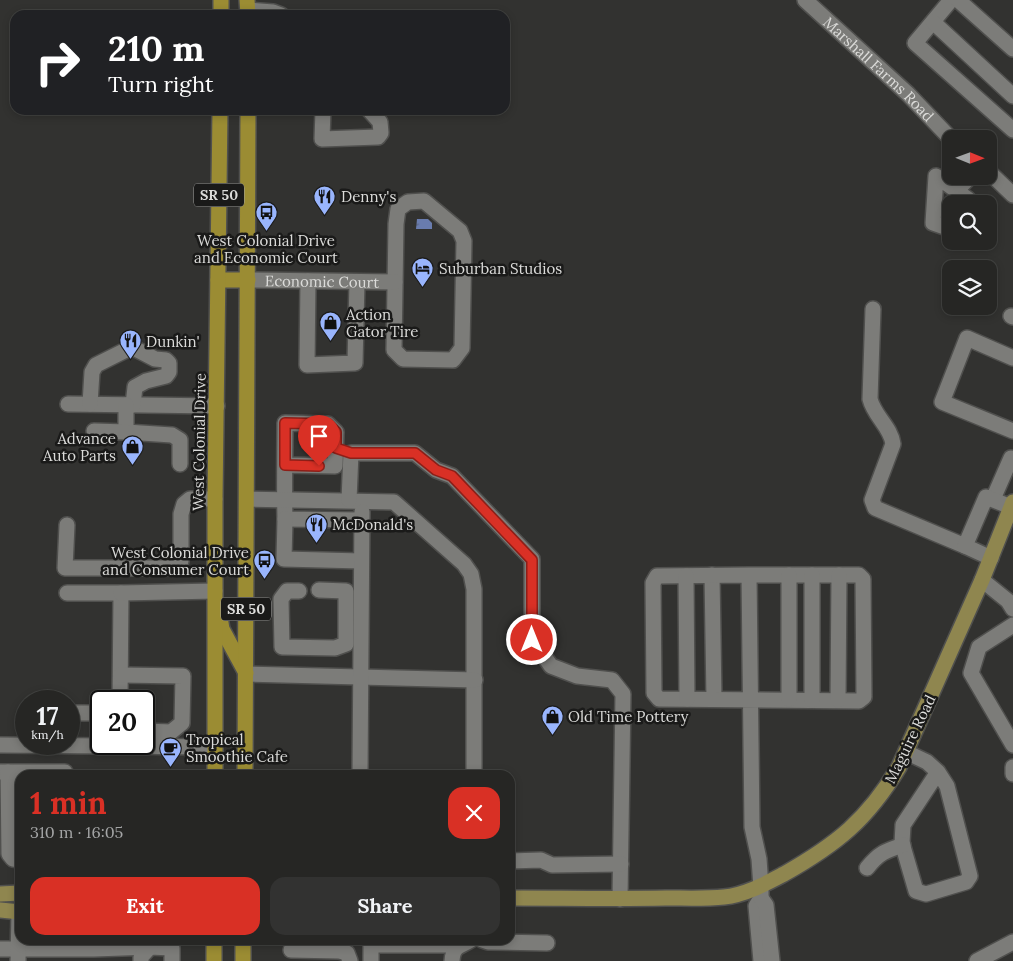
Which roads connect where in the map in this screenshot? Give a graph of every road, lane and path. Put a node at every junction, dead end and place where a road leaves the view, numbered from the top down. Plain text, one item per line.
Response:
1 (805, 0) edge
2 (951, 0) edge
3 (958, 0) edge
4 (933, 22) junction
5 (1013, 48) edge
6 (1013, 96) edge
7 (220, 115) edge
8 (248, 115) edge
9 (323, 115) edge
10 (374, 115) edge
11 (942, 130) edge
12 (1013, 130) edge
13 (998, 180) edge
14 (1013, 194) edge
15 (958, 195) edge
16 (942, 226) edge
17 (218, 280) junction
18 (248, 280) junction
19 (308, 281) junction
20 (357, 282) junction
21 (395, 282) junction
22 (873, 310) dead end
23 (1013, 358) edge
24 (68, 404) dead end
25 (90, 404) junction
26 (130, 405) junction
27 (217, 406) junction
28 (94, 431) dead end
29 (1013, 431) edge
30 (126, 432) junction
31 (336, 448) junction
32 (351, 453) junction
33 (1013, 459) edge
34 (180, 464) dead end
35 (285, 465) junction
36 (215, 499) junction
37 (246, 499) junction
38 (285, 499) junction
39 (355, 500) junction
40 (993, 500) junction
41 (1012, 504) edge
42 (285, 519) junction
43 (361, 520) junction
44 (67, 525) dead end
45 (965, 546) junction
46 (991, 558) junction
47 (361, 561) junction
48 (712, 575) junction
49 (749, 575) junction
50 (789, 575) junction
51 (812, 575) junction
52 (839, 575) junction
53 (686, 576) junction
54 (982, 580) junction
55 (319, 590) dead end
56 (215, 591) junction
57 (299, 591) dead end
58 (67, 593) dead end
59 (121, 593) junction
60 (1011, 600) edge
61 (1013, 625) edge
62 (353, 644) junction
63 (246, 674) junction
64 (120, 675) junction
65 (360, 677) junction
66 (475, 680) junction
67 (120, 690) edge
68 (687, 699) junction
69 (714, 699) junction
70 (750, 699) junction
71 (789, 699) junction
72 (812, 700) junction
73 (838, 700) junction
74 (155, 731) edge
75 (0, 745) edge
76 (15, 745) edge
77 (80, 745) edge
78 (1013, 745) edge
79 (215, 747) junction
80 (906, 752) junction
81 (1013, 766) edge
82 (215, 770) edge
83 (244, 770) edge
84 (360, 770) edge
85 (474, 770) edge
86 (4, 772) edge
87 (938, 772) junction
88 (1013, 774) edge
89 (903, 846) junction
90 (14, 855) edge
91 (515, 861) edge
92 (621, 864) junction
93 (867, 868) dead end
94 (761, 892) junction
95 (15, 893) edge
96 (0, 894) edge
97 (515, 898) edge
98 (620, 899) junction
99 (0, 910) edge
100 (15, 912) edge
101 (515, 942) edge
102 (1013, 942) edge
103 (547, 943) dead end
104 (133, 945) edge
105 (147, 945) edge
106 (158, 945) edge
107 (214, 945) edge
108 (243, 945) edge
109 (371, 945) edge
110 (462, 945) edge
111 (0, 949) edge
112 (94, 950) edge
113 (291, 950) dead end
114 (18, 955) edge
115 (66, 955) edge
116 (141, 961) edge
117 (172, 961) edge
118 (214, 961) edge
119 (243, 961) edge
120 (350, 961) edge
121 (371, 961) edge
122 (452, 961) edge
123 (761, 961) edge
124 (772, 961) edge
125 (977, 961) edge

1 - 11 street, Marshall Farms Road
2 - 4 street
3 - 5 street
4 - 6 street
4 - 12 street
7 - 17 highway, West Colonial Drive / SR 50
8 - 18 highway, SR 50
9 - 10 street
13 - 14 street
15 - 16 street
17 - 18 highway
17 - 27 highway, West Colonial Drive / SR 50
18 - 19 street, Economic Court
18 - 37 highway, SR 50
19 - 20 street, Economic Court
19 - 20 street
20 - 21 street, Economic Court
21 - 21 street
22 - 45 street
23 - 29 street
24 - 25 street
25 - 26 street
25 - 26 street
26 - 27 street
26 - 30 street
27 - 36 highway, West Colonial Drive / SR 50
28 - 30 street
30 - 34 street
31 - 32 street
31 - 35 street
31 - 35 street
32 - 39 street
32 - 92 street
33 - 40 street
35 - 38 street
36 - 44 street
36 - 56 highway, West Colonial Drive / SR 50
37 - 38 street
37 - 63 highway, SR 50
38 - 39 street
38 - 42 street
39 - 43 street
39 - 66 street
40 - 41 street
40 - 45 street
41 - 46 main road, Maguire Road
42 - 43 street
42 - 47 street
43 - 47 street
45 - 46 street
46 - 54 main road, Maguire Road
47 - 62 street
48 - 49 street
48 - 53 street
48 - 69 street
49 - 50 street
49 - 70 street
50 - 51 street
50 - 71 street
51 - 52 street
51 - 72 street
52 - 73 street
52 - 73 street
53 - 68 street
53 - 68 street
54 - 60 street
54 - 80 main road, Maguire Road
55 - 62 street
56 - 59 street
56 - 63 highway
56 - 79 highway, West Colonial Drive / SR 50
57 - 62 street
58 - 59 street
59 - 64 street
61 - 78 street
62 - 65 street
63 - 65 street
63 - 83 highway, SR 50
64 - 67 street
64 - 74 street
65 - 66 street
65 - 84 street
66 - 85 street
68 - 69 street
69 - 70 street
70 - 71 street
70 - 94 street
71 - 72 street
72 - 73 street
75 - 76 street
77 - 79 street
79 - 82 highway, West Colonial Drive / SR 50
80 - 87 street
80 - 94 main road, Maguire Road
81 - 88 street
86 - 90 street
87 - 89 street
87 - 89 street
89 - 93 street
91 - 92 street
92 - 98 street
94 - 98 main road, Maguire Road
94 - 123 street
94 - 124 street
95 - 96 main road
97 - 98 main road, Maguire Road
99 - 100 main road
101 - 103 street
102 - 125 street
104 - 112 street
105 - 116 street
106 - 117 street
107 - 118 highway
108 - 119 highway
109 - 121 street
110 - 122 street
111 - 114 street
112 - 115 street
113 - 120 street
114 - 115 street

